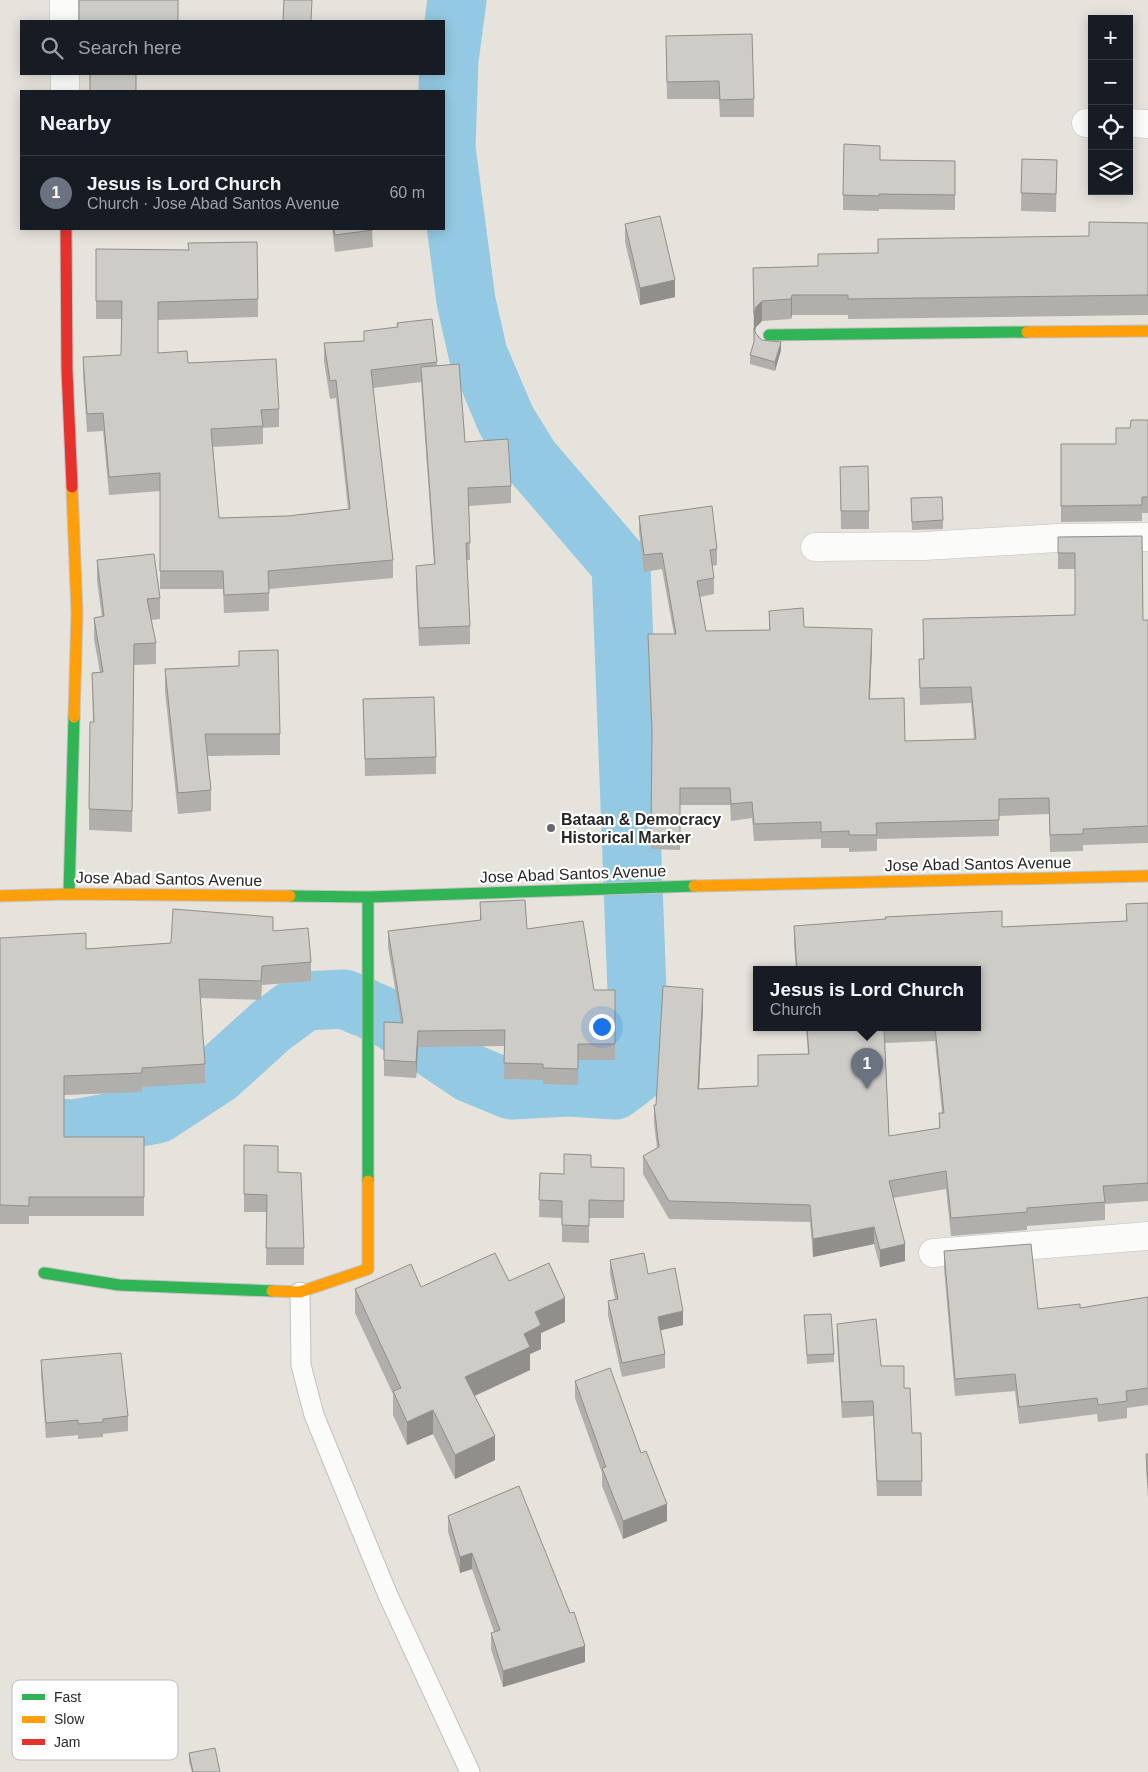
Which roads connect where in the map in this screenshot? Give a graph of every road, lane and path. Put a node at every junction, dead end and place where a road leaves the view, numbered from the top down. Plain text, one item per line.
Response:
1 (64, 0) edge
2 (64, 20) edge
3 (65, 75) edge
4 (65, 90) edge
5 (1133, 123) edge
6 (1148, 124) edge
7 (66, 230) edge
8 (1148, 331) edge
9 (769, 335) dead end
10 (1148, 537) edge
11 (815, 547) dead end
12 (1148, 876) edge
13 (69, 894) junction
14 (0, 896) edge
15 (368, 898) junction
16 (1148, 1236) edge
17 (933, 1253) dead end
18 (44, 1273) dead end
19 (300, 1292) junction
20 (470, 1772) edge

1 - 2 street
3 - 4 street
5 - 6 street
7 - 13 main road
8 - 9 main road
10 - 11 street
12 - 15 main road, Jose Abad Santos Avenue
13 - 14 main road, Jose Abad Santos Avenue
13 - 15 main road, Jose Abad Santos Avenue
15 - 19 main road
16 - 17 street
18 - 19 main road
19 - 20 lane

